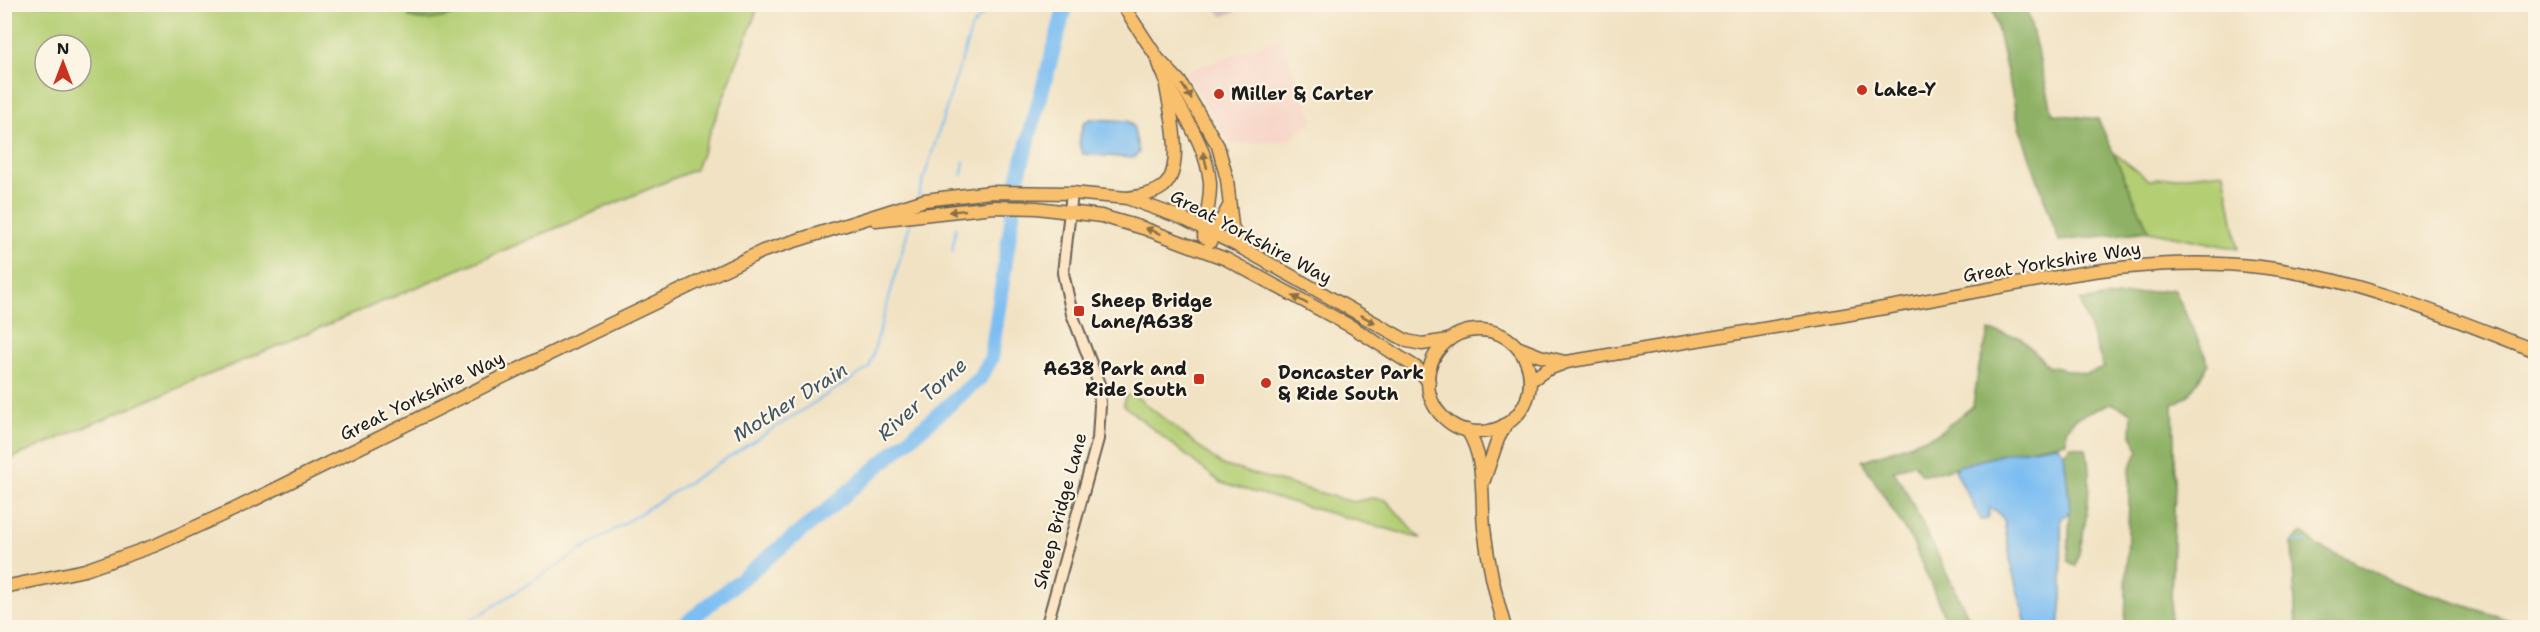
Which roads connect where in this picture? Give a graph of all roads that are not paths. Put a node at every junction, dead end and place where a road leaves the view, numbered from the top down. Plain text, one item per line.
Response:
1 (1122, 4) edge
2 (1158, 59) junction
3 (1166, 82) junction
4 (1072, 193) junction
5 (1127, 198) junction
6 (1228, 208) junction
7 (1069, 211) junction
8 (901, 212) junction
9 (1210, 233) junction
10 (1240, 247) junction
11 (1204, 250) junction
12 (1449, 340) junction
13 (1517, 347) junction
14 (2535, 351) edge
15 (1567, 362) junction
16 (1530, 381) junction
17 (1428, 382) junction
18 (1506, 424) junction
19 (1467, 430) junction
20 (1482, 484) junction
21 (4, 587) edge
22 (1046, 627) edge
23 (1505, 627) edge

1 - 2 highway
2 - 3 highway
2 -> 6 highway
3 - 5 highway
9 -> 3 highway
4 - 5 highway, Great Yorkshire Way
4 - 7 main road, Sheep Bridge Lane
4 - 8 highway, Great Yorkshire Way
5 - 9 highway, Great Yorkshire Way
6 - 9 highway
6 - 10 highway
7 -> 8 highway, Great Yorkshire Way
11 -> 7 highway, Great Yorkshire Way
7 - 22 main road, Sheep Bridge Lane
8 - 21 highway, Great Yorkshire Way
9 - 10 highway, Great Yorkshire Way
9 - 11 highway
10 -> 12 highway, Great Yorkshire Way
17 -> 11 highway, Great Yorkshire Way
12 - 13 highway
12 - 17 highway
13 - 15 highway, Great Yorkshire Way
13 - 16 highway
14 - 15 highway, Great Yorkshire Way
15 - 16 highway, Great Yorkshire Way
16 - 18 highway
17 - 19 highway
18 - 19 highway
18 - 20 highway
19 - 20 highway
20 - 23 highway

